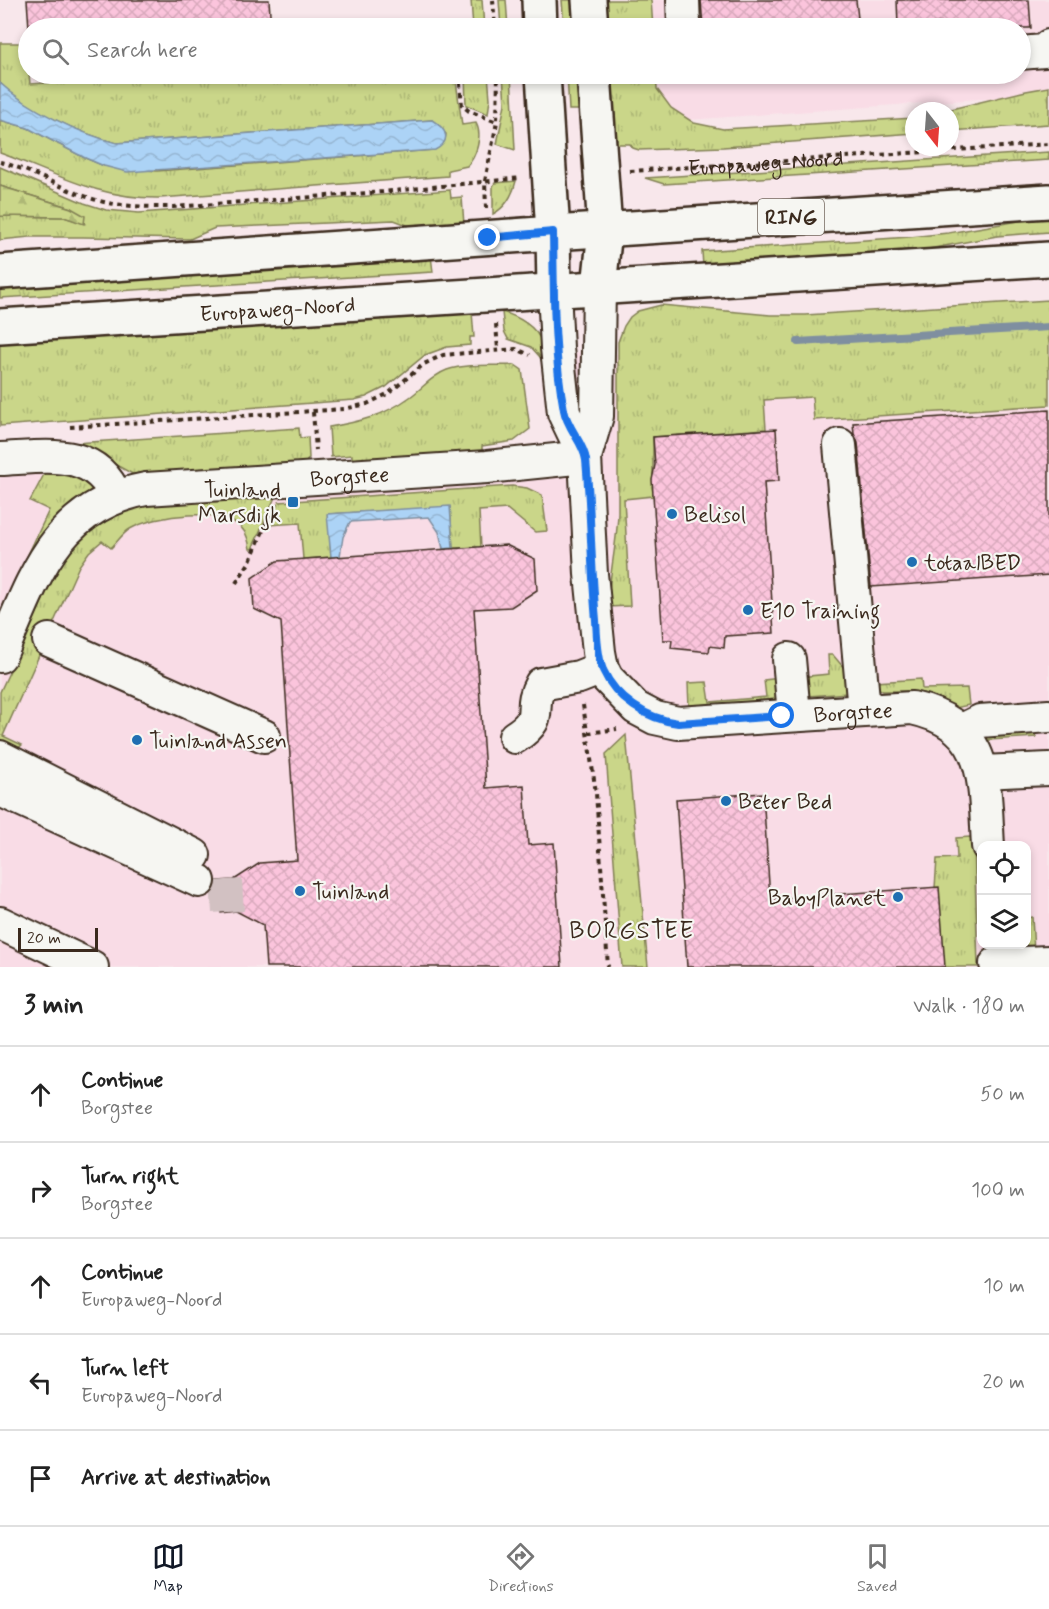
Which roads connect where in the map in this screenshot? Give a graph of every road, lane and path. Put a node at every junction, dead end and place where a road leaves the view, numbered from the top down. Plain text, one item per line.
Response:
1 (493, 0) edge
2 (539, 0) edge
3 (589, 0) edge
4 (683, 0) edge
5 (494, 18) edge
6 (540, 18) edge
7 (590, 18) edge
8 (684, 18) edge
9 (1049, 46) edge
10 (1031, 52) edge
11 (460, 84) edge
12 (498, 84) edge
13 (544, 84) edge
14 (595, 84) edge
15 (497, 122) junction
16 (1049, 144) edge
17 (0, 162) edge
18 (600, 173) junction
19 (550, 176) junction
20 (485, 181) junction
21 (1049, 201) edge
22 (605, 230) junction
23 (553, 232) junction
24 (1049, 260) edge
25 (0, 272) edge
26 (599, 287) junction
27 (554, 290) junction
28 (0, 326) edge
29 (534, 359) dead end
30 (313, 412) junction
31 (70, 427) dead end
32 (840, 445) dead end
33 (585, 457) junction
34 (0, 459) edge
35 (317, 479) junction
36 (284, 481) junction
37 (116, 497) junction
38 (236, 583) dead end
39 (49, 640) dead end
40 (0, 656) edge
41 (789, 659) dead end
42 (602, 668) junction
43 (864, 710) junction
44 (794, 714) junction
45 (1049, 716) edge
46 (960, 731) junction
47 (588, 733) dead end
48 (264, 736) dead end
49 (515, 737) dead end
50 (0, 757) edge
51 (1049, 769) edge
52 (983, 772) junction
53 (0, 790) edge
54 (988, 841) edge
55 (0, 923) edge
56 (995, 958) edge
57 (1049, 962) edge
58 (92, 967) edge
59 (608, 967) edge

1 - 5 path
2 - 6 main road
3 - 7 main road
4 - 8 street
9 - 10 street
11 - 15 path
12 - 15 path
13 - 19 main road
14 - 18 main road
15 - 20 path
16 - 18 path, Europaweg-Noord
17 - 20 path
18 - 22 main road
19 - 20 path
19 - 23 main road
21 - 22 main road, RING
22 - 23 main road
22 - 26 main road
23 - 25 main road
23 - 27 main road
24 - 26 main road, Europaweg-Noord
26 - 27 main road, Europaweg-Noord
26 - 33 street, Borgstee
27 - 28 main road, Europaweg-Noord
27 - 33 street, Borgstee
29 - 30 path
30 - 31 path
30 - 35 path
32 - 43 street
33 - 35 street, Borgstee
33 - 42 street, Borgstee
34 - 37 street
35 - 36 street, Borgstee
36 - 37 street, Borgstee
36 - 38 path
37 - 40 street, Borgstee
39 - 48 street
41 - 44 street
42 - 44 street, Borgstee
42 - 49 street
43 - 44 street, Borgstee
43 - 46 street, Borgstee
45 - 46 street
46 - 52 street, Borgstee
47 - 59 path
50 - 53 street
51 - 52 street
52 - 54 street, Borgstee
55 - 58 street
56 - 57 street

